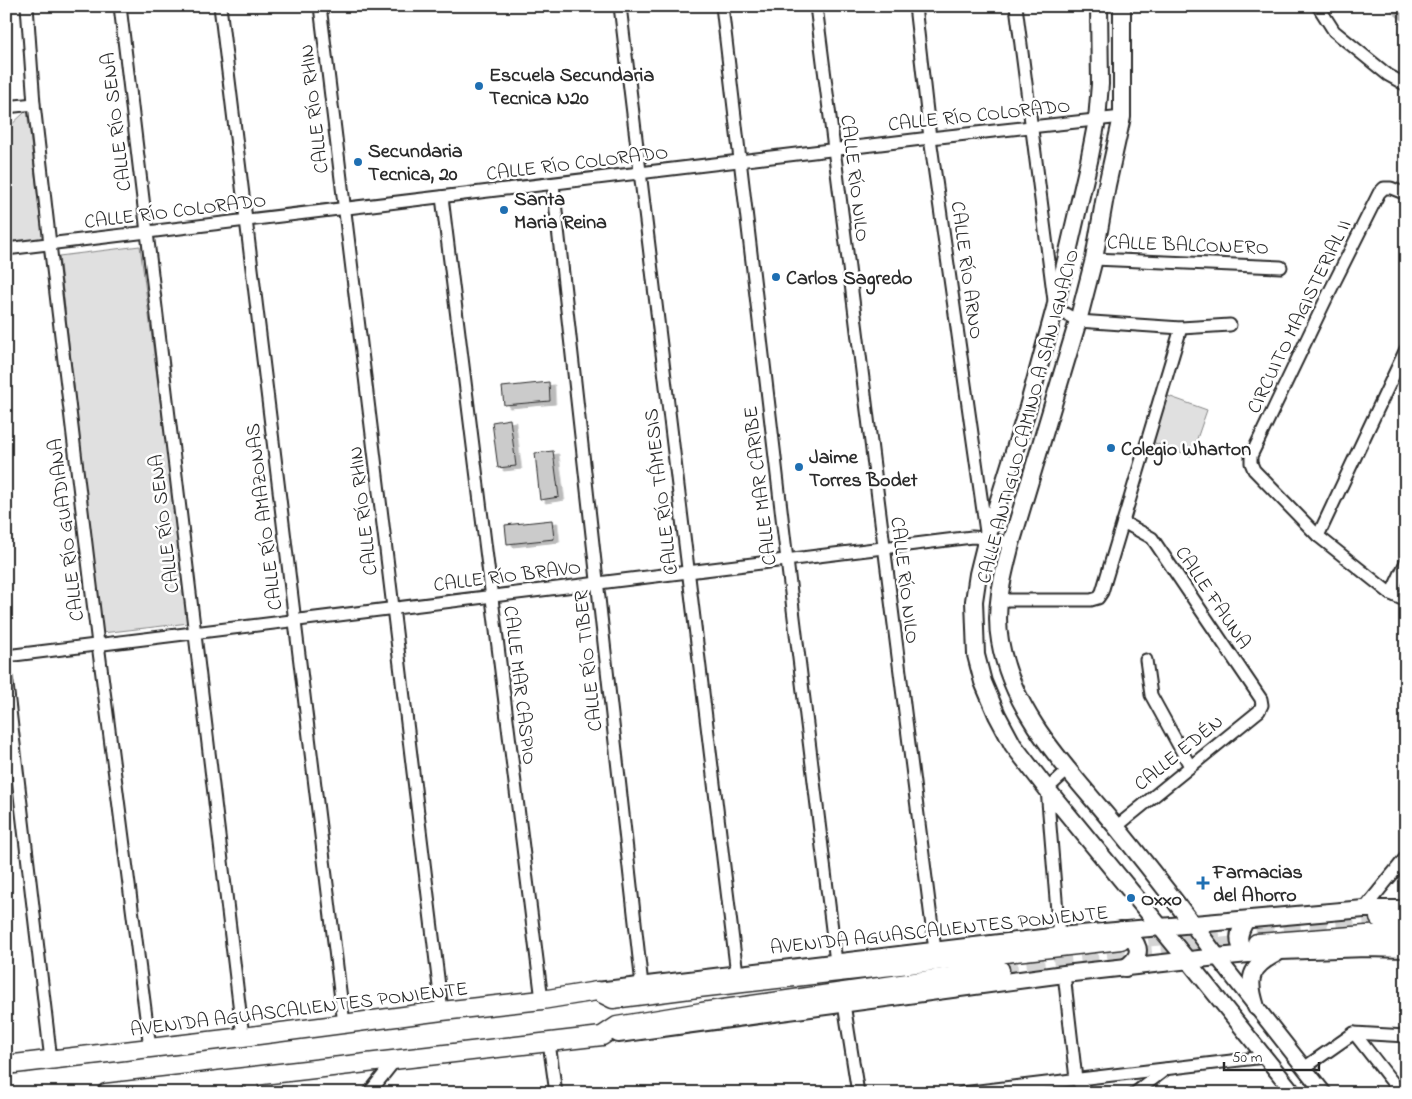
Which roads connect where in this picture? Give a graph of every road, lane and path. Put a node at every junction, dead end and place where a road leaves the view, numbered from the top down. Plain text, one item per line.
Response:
1 (28, 6) edge
2 (120, 6) edge
3 (220, 6) edge
4 (320, 6) edge
5 (620, 6) edge
6 (722, 6) edge
7 (816, 6) edge
8 (915, 6) edge
9 (1016, 6) edge
10 (1099, 6) edge
11 (1122, 6) edge
12 (1318, 6) edge
13 (1406, 85) edge
14 (34, 104) junction
15 (6, 107) edge
16 (1122, 118) junction
17 (1097, 120) junction
18 (1031, 127) junction
19 (930, 138) junction
20 (833, 150) junction
21 (740, 161) junction
22 (640, 173) junction
23 (553, 184) junction
24 (1406, 194) edge
25 (442, 197) junction
26 (344, 209) junction
27 (246, 220) junction
28 (147, 232) junction
29 (50, 244) junction
30 (6, 249) edge
31 (1094, 260) junction
32 (1281, 267) dead end
33 (1055, 308) junction
34 (1078, 321) junction
35 (1230, 325) dead end
36 (1182, 328) junction
37 (1406, 349) edge
38 (1123, 522) junction
39 (1318, 536) junction
40 (987, 538) junction
41 (1011, 544) junction
42 (883, 548) junction
43 (787, 560) junction
44 (1406, 562) edge
45 (689, 572) junction
46 (597, 583) junction
47 (1391, 594) junction
48 (491, 596) junction
49 (999, 600) junction
50 (1406, 602) edge
51 (393, 608) junction
52 (295, 620) junction
53 (195, 632) junction
54 (98, 644) junction
55 (6, 656) edge
56 (1146, 660) dead end
57 (6, 676) edge
58 (1262, 705) joint
59 (1190, 766) junction
60 (1068, 770) junction
61 (1047, 789) junction
62 (1116, 827) junction
63 (1406, 857) edge
64 (1406, 910) edge
65 (1372, 914) junction
66 (1406, 918) edge
67 (1246, 920) junction
68 (1194, 924) junction
69 (1161, 927) junction
70 (1406, 934) edge
71 (1121, 935) junction
72 (1059, 936) junction
73 (1251, 949) junction
74 (1406, 949) edge
75 (934, 950) junction
76 (1280, 951) junction
77 (1217, 957) junction
78 (1188, 961) junction
79 (836, 962) junction
80 (1125, 968) junction
81 (1000, 970) tunnel mouth
82 (737, 974) junction
83 (1064, 974) junction
84 (642, 985) junction
85 (597, 992) junction
86 (542, 1000) junction
87 (844, 1004) junction
88 (1256, 1007) junction
89 (442, 1011) junction
90 (344, 1024) junction
91 (1354, 1033) junction
92 (602, 1036) junction
93 (1406, 1036) edge
94 (243, 1037) junction
95 (549, 1043) junction
96 (150, 1048) junction
97 (1265, 1057) junction
98 (396, 1059) junction
99 (51, 1060) junction
100 (6, 1065) edge
101 (1167, 1068) junction
102 (1304, 1068) junction
103 (1076, 1079) junction
104 (252, 1084) edge
105 (157, 1090) edge
106 (986, 1091) edge
107 (1292, 1092) edge
108 (106, 1093) edge
109 (368, 1093) edge
110 (556, 1093) edge
111 (858, 1093) edge
112 (962, 1093) edge
113 (1087, 1093) edge
114 (1135, 1093) edge
115 (1324, 1093) edge
116 (1402, 1093) edge

1 - 14 street, CALLE RÍO GUADIANA
2 - 28 street, CALLE RÍO SENA
3 - 27 street, CALLE RÍO AMAZONAS
4 - 26 street, CALLE RÍO RHIN
5 - 22 street, CALLE RÍO TÁMESIS
6 - 21 street, CALLE MAR CARIBE
7 - 20 street, CALLE RÍO NILO
8 - 19 street, CALLE RÍO ARNO
9 - 18 street
10 - 17 main road, CALLE ANTIGUO CAMINO A SAN IGNACIO
11 - 16 main road, CALLE ANTIGUO CAMINO A SAN IGNACIO
12 - 13 street
14 - 15 street
14 - 29 street, CALLE RÍO GUADIANA
16 - 17 street, CALLE RÍO COLORADO
16 - 31 main road, CALLE ANTIGUO CAMINO A SAN IGNACIO
17 - 18 street, CALLE RÍO COLORADO
17 - 33 main road, CALLE ANTIGUO CAMINO A SAN IGNACIO
18 - 19 street, CALLE RÍO COLORADO
18 - 33 street
19 - 20 street, CALLE RÍO COLORADO
19 - 40 street, CALLE RÍO ARNO
20 - 21 street, CALLE RÍO COLORADO
20 - 42 street, CALLE RÍO NILO
21 - 22 street, CALLE RÍO COLORADO
21 - 43 street, CALLE MAR CARIBE
22 - 23 street, CALLE RÍO COLORADO
22 - 45 street, CALLE RÍO TÁMESIS
23 - 25 street, CALLE RÍO COLORADO
23 - 46 street, CALLE RÍO TIBER
24 - 39 street, CIRCUITO MAGISTERIAL II
25 - 26 street, CALLE RÍO COLORADO
25 - 48 street, CALLE MAR CASPIO
26 - 27 street, CALLE RÍO COLORADO
26 - 51 street, CALLE RÍO RHIN
27 - 28 street, CALLE RÍO COLORADO
27 - 52 street, CALLE RÍO AMAZONAS
28 - 29 street, CALLE RÍO COLORADO
28 - 53 street, CALLE RÍO SENA
29 - 30 street, CALLE RÍO COLORADO
29 - 54 street, CALLE RÍO GUADIANA
31 - 32 street, CALLE BALCONERO
31 - 34 main road, CALLE ANTIGUO CAMINO A SAN IGNACIO
33 - 34 street
33 - 40 main road, CALLE ANTIGUO CAMINO A SAN IGNACIO
34 - 36 street
34 - 41 main road, CALLE ANTIGUO CAMINO A SAN IGNACIO
35 - 36 street
36 - 38 street
37 - 39 street
38 - 49 street
38 - 58 street, CALLE FAUNA
39 - 47 street
40 - 41 street, CALLE RÍO BRAVO
40 - 42 street, CALLE RÍO BRAVO
40 - 61 main road, CALLE ANTIGUO CAMINO A SAN IGNACIO
41 - 49 main road, CALLE ANTIGUO CAMINO A SAN IGNACIO
42 - 43 street, CALLE RÍO BRAVO
42 - 75 street, CALLE RÍO NILO
43 - 45 street, CALLE RÍO BRAVO
43 - 79 street, CALLE MAR CARIBE
44 - 47 street
45 - 46 street, CALLE RÍO BRAVO
45 - 82 street, CALLE RÍO TÁMESIS
46 - 48 street, CALLE RÍO BRAVO
46 - 84 street, CALLE RÍO TIBER
47 - 50 street
48 - 51 street, CALLE RÍO BRAVO
48 - 86 street, CALLE MAR CASPIO
49 - 60 main road, CALLE ANTIGUO CAMINO A SAN IGNACIO
51 - 52 street, CALLE RÍO BRAVO
51 - 89 street, CALLE RÍO RHIN
52 - 53 street, CALLE RÍO BRAVO
52 - 90 street, CALLE RÍO AMAZONAS
53 - 54 street, CALLE RÍO BRAVO
53 - 94 street, CALLE RÍO SENA
54 - 55 street, CALLE RÍO BRAVO
54 - 96 street, CALLE RÍO GUADIANA
56 - 59 street
57 - 99 street
58 - 59 street, CALLE EDÉN
59 - 62 street, CALLE EDÉN
60 - 61 street
60 - 62 main road, CALLE ANTIGUO CAMINO A SAN IGNACIO
61 - 69 main road, CALLE ANTIGUO CAMINO A SAN IGNACIO
61 - 72 street
62 - 68 main road, CALLE ANTIGUO CAMINO A SAN IGNACIO
63 - 65 street
64 - 65 main road, AVENIDA AGUASCALIENTES PONIENTE
65 - 66 main road, AVENIDA AGUASCALIENTES PONIENTE
65 - 67 main road, AVENIDA AGUASCALIENTES PONIENTE
67 - 68 main road, AVENIDA AGUASCALIENTES PONIENTE
67 - 73 main road
68 - 69 main road, AVENIDA AGUASCALIENTES PONIENTE
68 - 77 main road, CALLE ANTIGUO CAMINO A SAN IGNACIO
69 - 71 main road, AVENIDA AGUASCALIENTES PONIENTE
69 - 78 main road, CALLE ANTIGUO CAMINO A SAN IGNACIO
70 - 73 main road
71 - 72 main road, AVENIDA AGUASCALIENTES PONIENTE
71 - 80 main road
71 - 85 main road, AVENIDA AGUASCALIENTES PONIENTE
72 - 75 main road, AVENIDA AGUASCALIENTES PONIENTE
73 - 76 main road
73 - 77 main road
74 - 76 main road
75 - 79 main road, AVENIDA AGUASCALIENTES PONIENTE
76 - 88 main road
77 - 78 main road
77 - 88 street, CALLE ANTIGUO CAMINO A SAN IGNACIO
78 - 80 main road
78 - 97 street, CALLE ANTIGUO CAMINO A SAN IGNACIO
79 - 82 main road, AVENIDA AGUASCALIENTES PONIENTE
80 - 83 main road
81 - 92 main road
82 - 84 main road, AVENIDA AGUASCALIENTES PONIENTE
83 - 87 main road
83 - 103 street
84 - 85 main road, AVENIDA AGUASCALIENTES PONIENTE
85 - 86 main road, AVENIDA AGUASCALIENTES PONIENTE
86 - 89 main road, AVENIDA AGUASCALIENTES PONIENTE
87 - 92 main road
87 - 111 street
88 - 102 street, CALLE ANTIGUO CAMINO A SAN IGNACIO
89 - 90 main road, AVENIDA AGUASCALIENTES PONIENTE
90 - 94 main road, AVENIDA AGUASCALIENTES PONIENTE
91 - 93 street
91 - 102 street
91 - 116 street
92 - 95 main road
94 - 96 main road, AVENIDA AGUASCALIENTES PONIENTE
95 - 98 main road
95 - 110 street
96 - 99 main road, AVENIDA AGUASCALIENTES PONIENTE
97 - 101 street
97 - 107 street, CALLE ANTIGUO CAMINO A SAN IGNACIO
98 - 104 main road
98 - 109 street
99 - 100 main road, AVENIDA AGUASCALIENTES PONIENTE
101 - 103 street
101 - 114 street
102 - 115 street, CALLE ANTIGUO CAMINO A SAN IGNACIO
103 - 106 street
103 - 113 street
104 - 105 main road
105 - 108 main road
106 - 112 street

